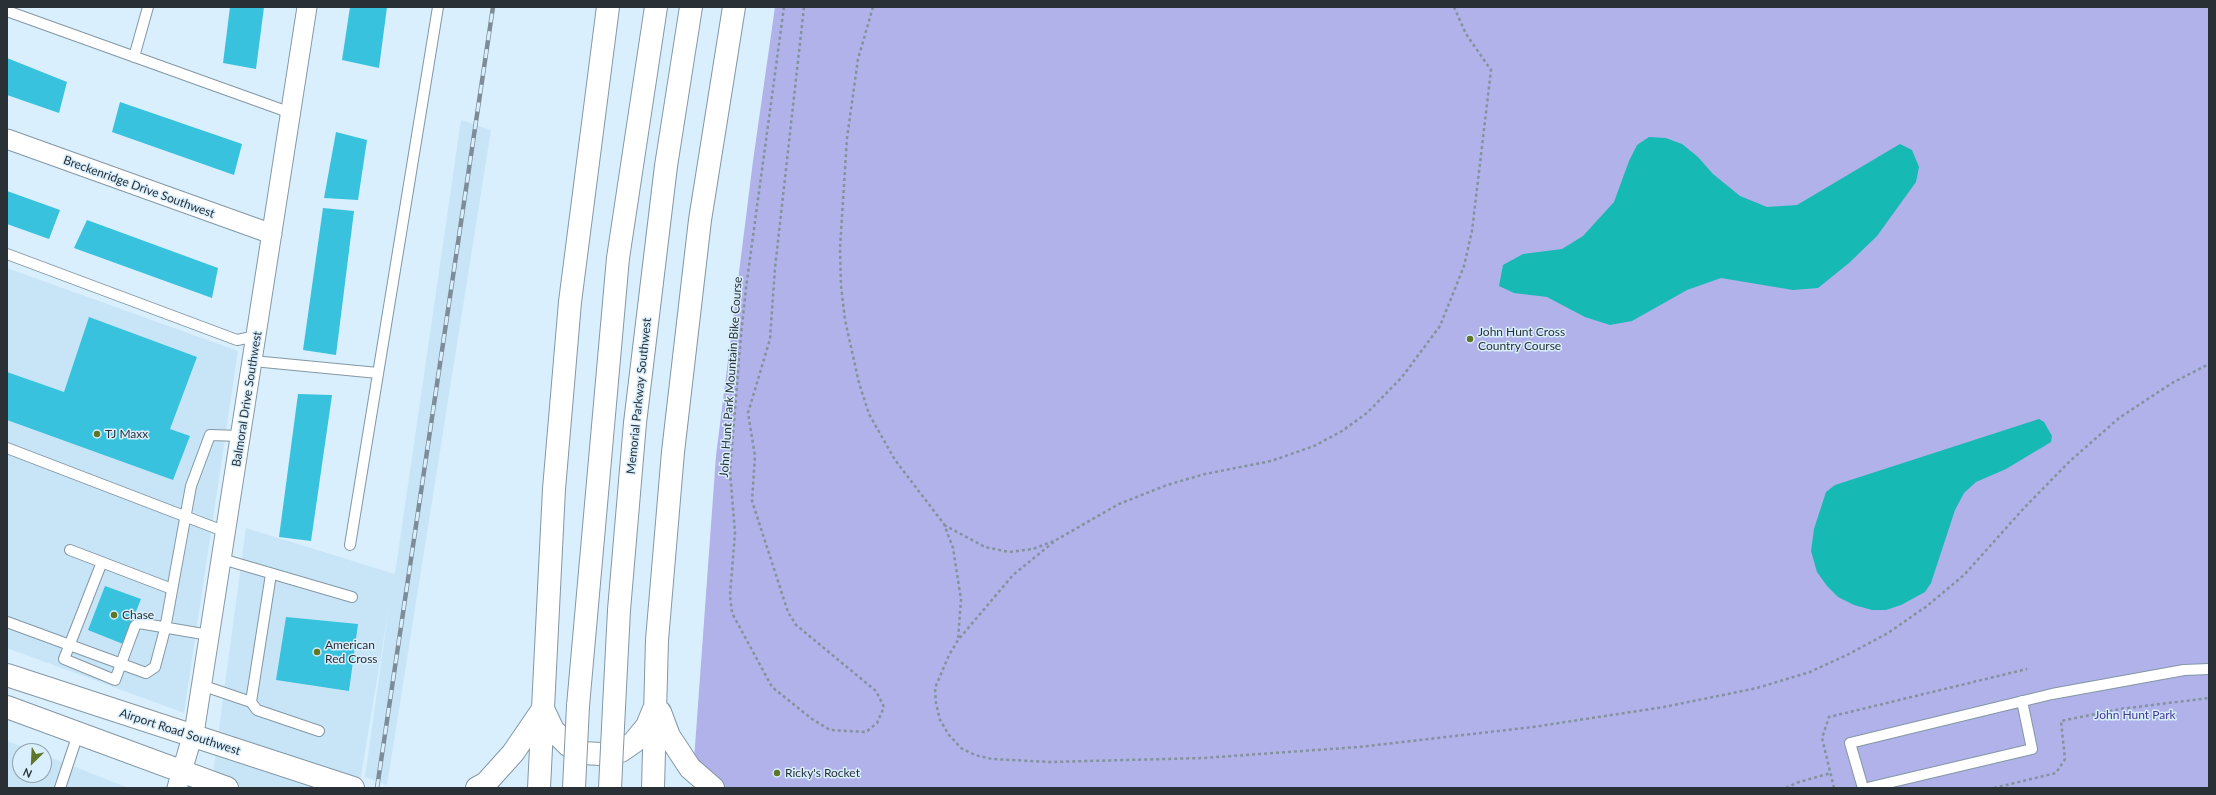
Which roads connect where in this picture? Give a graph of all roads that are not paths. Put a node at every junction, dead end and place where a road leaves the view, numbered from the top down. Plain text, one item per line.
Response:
1 (148, 7) edge
2 (307, 7) edge
3 (438, 7) edge
4 (608, 7) edge
5 (656, 7) edge
6 (691, 7) edge
7 (734, 7) edge
8 (7, 12) edge
9 (134, 57) junction
10 (291, 113) junction
11 (7, 139) edge
12 (272, 234) junction
13 (7, 254) edge
14 (257, 336) junction
15 (253, 361) junction
16 (378, 373) junction
17 (241, 436) junction
18 (7, 448) edge
19 (184, 516) junction
20 (226, 532) junction
21 (350, 545) dead end
22 (70, 550) dead end
23 (222, 559) junction
24 (102, 562) junction
25 (271, 574) junction
26 (172, 589) junction
27 (352, 598) dead end
28 (7, 622) edge
29 (165, 629) junction
30 (209, 635) junction
31 (70, 645) junction
32 (122, 664) junction
33 (2209, 669) edge
34 (7, 675) edge
35 (201, 685) junction
36 (2022, 701) junction
37 (250, 702) junction
38 (657, 703) junction
39 (7, 707) edge
40 (543, 709) junction
41 (319, 731) dead end
42 (78, 734) junction
43 (193, 735) junction
44 (180, 780) edge
45 (60, 788) edge
46 (227, 788) edge
47 (353, 788) edge
48 (476, 788) edge
49 (539, 788) edge
50 (574, 788) edge
51 (610, 788) edge
52 (653, 788) edge
53 (713, 788) edge
54 (1863, 788) edge
55 (1867, 788) edge

1 - 9 lane
2 - 10 street, Balmoral Drive Southwest
3 - 16 lane
4 - 40 main road
5 - 50 main road, bridge
6 - 51 main road, Memorial Parkway Southwest, bridge
7 - 38 main road
8 - 9 lane
9 - 10 lane
10 - 12 street, Balmoral Drive Southwest
11 - 12 street, Breckenridge Drive Southwest
12 - 14 street, Balmoral Drive Southwest
13 - 14 lane
14 - 15 street, Balmoral Drive Southwest
15 - 16 lane
15 - 17 street, Balmoral Drive Southwest
16 - 21 lane
17 - 19 lane
17 - 20 street, Balmoral Drive Southwest
18 - 19 lane
19 - 20 lane
19 - 26 lane
20 - 23 street, Balmoral Drive Southwest
22 - 24 lane
23 - 25 lane
23 - 30 street, Balmoral Drive Southwest
24 - 26 lane
24 - 31 lane
25 - 27 lane
25 - 37 lane
26 - 29 lane
28 - 31 lane
29 - 30 lane
29 - 32 lane
29 - 32 lane
30 - 35 street, Balmoral Drive Southwest
31 - 32 lane
31 - 32 lane
33 - 36 lane
34 - 43 main road, Airport Road Southwest
35 - 37 lane
35 - 43 street, Balmoral Drive Southwest
36 - 54 lane
36 - 55 lane
37 - 41 lane
38 - 40 main road
38 - 52 main road
38 - 53 main road
39 - 42 main road
40 - 48 main road
40 - 49 main road
42 - 44 main road
42 - 45 lane
43 - 44 street, Balmoral Drive Southwest
43 - 47 main road, Airport Road Southwest
44 - 46 main road

